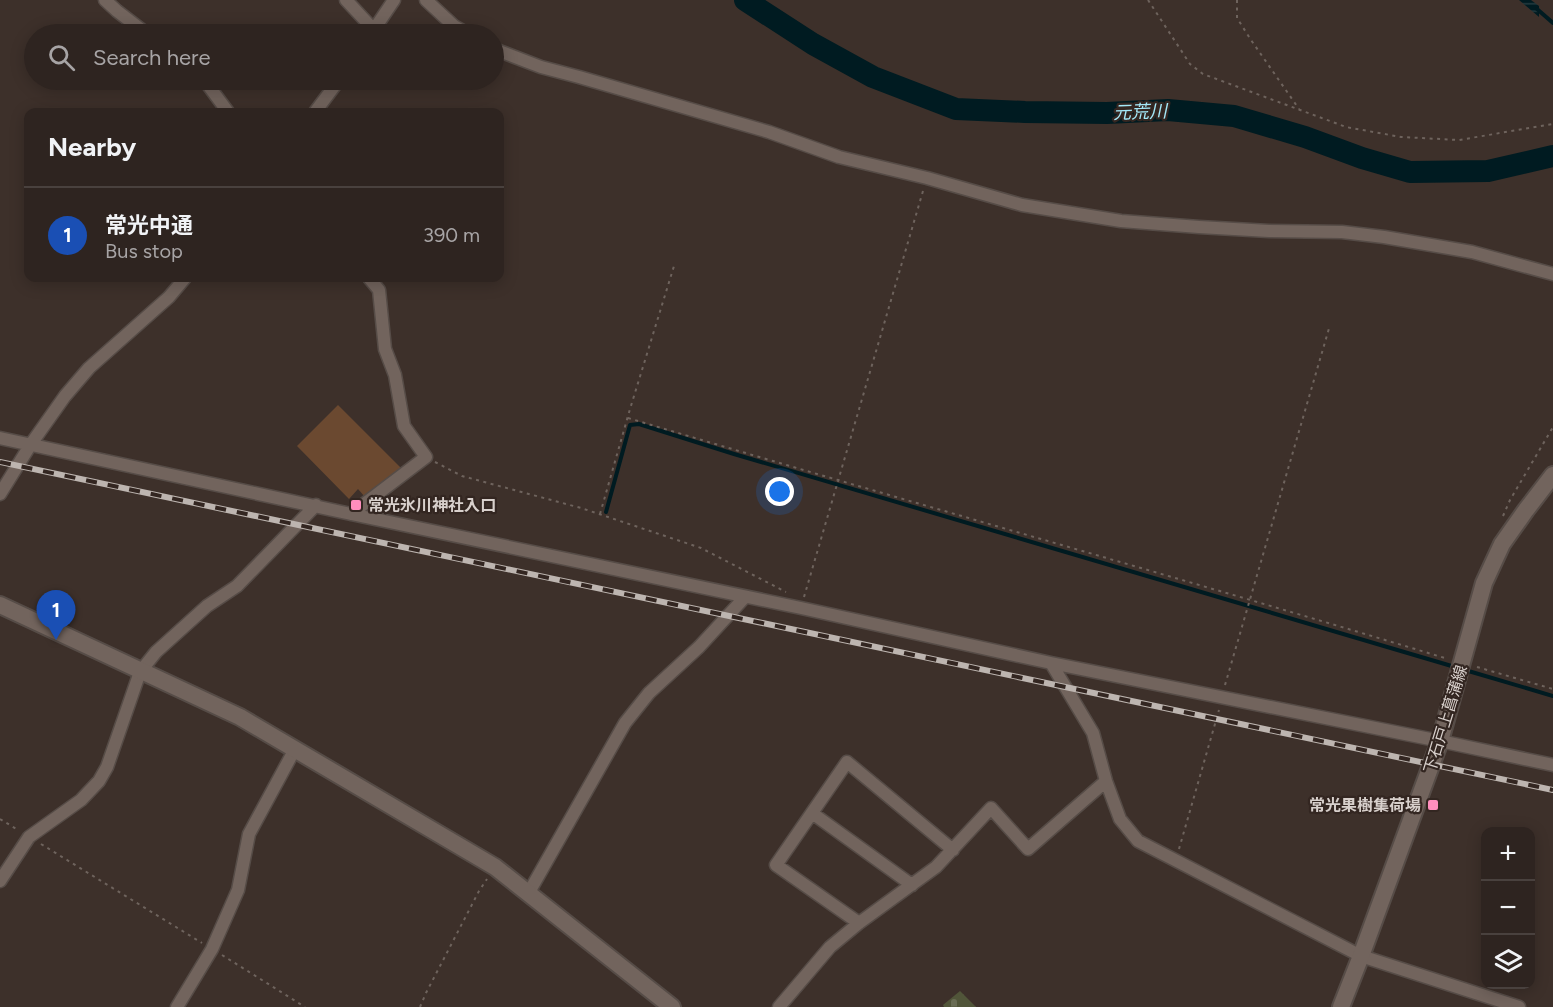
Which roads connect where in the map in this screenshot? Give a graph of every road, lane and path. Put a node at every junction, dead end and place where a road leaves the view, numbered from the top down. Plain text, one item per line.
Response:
1 (105, 0) edge
2 (346, 0) edge
3 (394, 0) edge
4 (426, 0) edge
5 (1148, 0) edge
6 (1237, 0) edge
7 (134, 24) edge
8 (366, 24) edge
9 (378, 24) edge
10 (452, 24) edge
11 (504, 53) edge
12 (212, 90) edge
13 (332, 90) edge
14 (225, 108) edge
15 (318, 108) edge
16 (1299, 109) junction
17 (1553, 124) edge
18 (927, 178) junction
19 (674, 266) dead end
20 (1553, 274) edge
21 (182, 282) edge
22 (372, 282) edge
23 (1330, 325) dead end
24 (628, 418) junction
25 (1553, 428) edge
26 (0, 438) edge
27 (31, 444) junction
28 (426, 457) junction
29 (1553, 475) edge
30 (838, 481) junction
31 (0, 494) edge
32 (316, 505) junction
33 (351, 514) junction
34 (600, 514) junction
35 (1502, 544) junction
36 (786, 592) dead end
37 (744, 597) junction
38 (1250, 599) junction
39 (0, 605) edge
40 (801, 608) junction
41 (1051, 663) junction
42 (1462, 663) junction
43 (140, 672) junction
44 (1553, 689) edge
45 (1221, 698) junction
46 (1440, 741) junction
47 (295, 749) junction
48 (1553, 765) edge
49 (1106, 781) junction
50 (812, 813) junction
51 (0, 819) edge
52 (28, 837) junction
53 (953, 850) junction
54 (1176, 860) junction
55 (495, 867) junction
56 (0, 881) edge
57 (912, 885) junction
58 (528, 894) junction
59 (859, 923) junction
60 (212, 949) junction
61 (1361, 956) junction
62 (177, 1007) edge
63 (305, 1007) edge
64 (420, 1007) edge
65 (672, 1007) edge
66 (779, 1007) edge
67 (1341, 1007) edge
68 (1519, 1007) edge

1 - 7 street
2 - 8 street
3 - 9 street
4 - 10 street
5 - 16 path
6 - 16 path
11 - 18 street
12 - 14 street
13 - 15 street
16 - 17 path
18 - 20 street
18 - 30 path
19 - 24 path
21 - 27 street
22 - 28 street
23 - 38 path
24 - 30 path
24 - 34 path
25 - 35 path
26 - 27 street
27 - 31 street
27 - 32 street
28 - 33 street
28 - 34 path
29 - 35 street, 下石戸上菖蒲線
30 - 38 path
30 - 40 path
32 - 33 street
32 - 43 street
33 - 37 street
34 - 36 path
35 - 42 street, 下石戸上菖蒲線
37 - 40 street
37 - 58 street
38 - 42 path
38 - 45 path
39 - 43 street
40 - 41 street
41 - 45 street
41 - 49 street
42 - 44 path
42 - 46 street, 下石戸上菖蒲線
43 - 47 street
43 - 52 street
45 - 46 street
45 - 54 path
46 - 48 street
46 - 61 street, 下石戸上菖蒲線
47 - 55 street
47 - 60 street
49 - 53 street
49 - 54 street
50 - 53 street
50 - 57 street
50 - 59 street
51 - 52 path
52 - 56 street
52 - 60 path
53 - 57 street
54 - 61 street
55 - 58 street
55 - 64 path
57 - 59 street
58 - 65 street
59 - 66 street
60 - 62 street
60 - 63 path
61 - 67 street, 下石戸上菖蒲線
61 - 68 street

